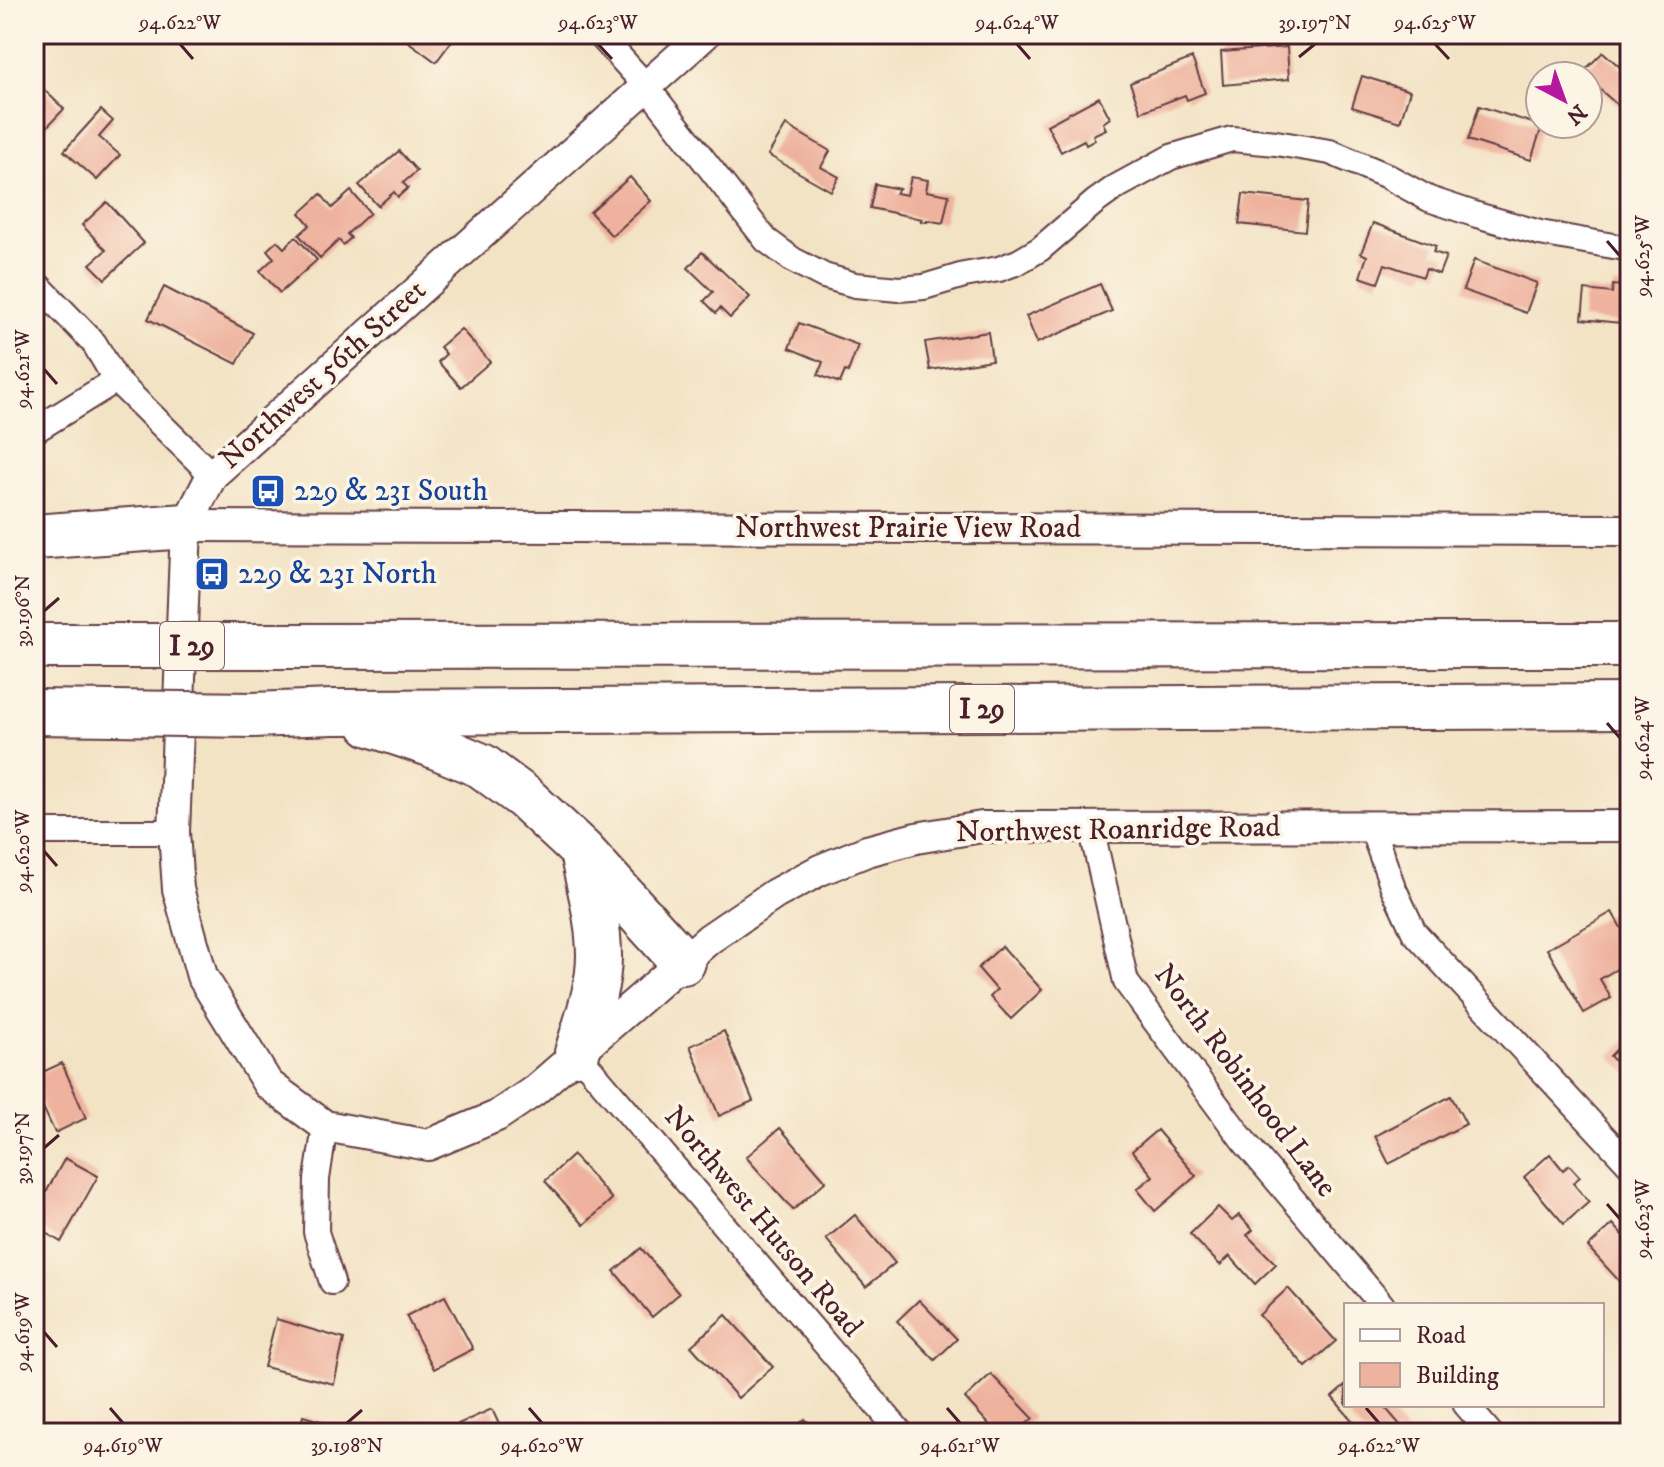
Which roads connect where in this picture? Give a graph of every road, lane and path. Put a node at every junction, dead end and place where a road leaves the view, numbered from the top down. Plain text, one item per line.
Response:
1 (599, 34) edge
2 (705, 34) edge
3 (647, 87) junction
4 (1630, 249) edge
5 (34, 281) edge
6 (116, 380) junction
7 (34, 431) edge
8 (212, 475) junction
9 (186, 526) junction
10 (1630, 530) edge
11 (34, 537) edge
12 (1630, 645) edge
13 (34, 646) edge
14 (1630, 706) edge
15 (34, 712) edge
16 (333, 712) junction
17 (1371, 826) junction
18 (1630, 826) edge
19 (1091, 827) junction
20 (34, 832) edge
21 (174, 832) junction
22 (581, 850) junction
23 (683, 962) junction
24 (577, 1053) junction
25 (325, 1126) junction
26 (1630, 1165) edge
27 (332, 1282) dead end
28 (1380, 1303) edge
29 (1468, 1407) edge
30 (901, 1433) edge
31 (1490, 1433) edge

1 - 3 street
2 - 3 street, Northwest 56th Street
3 - 4 street
3 - 8 street, Northwest 56th Street
5 - 6 street
6 - 7 street
6 - 8 street
8 - 9 street, Northwest 56th Street
9 - 10 street, Northwest Prairie View Road
9 - 11 highway
9 - 21 street, Northwest 56th Street
12 - 13 highway, I 29, bridge
14 - 16 highway, I 29
15 - 16 highway, I 29, bridge
16 - 22 highway
17 - 18 street, Northwest Roanridge Road
17 - 19 street, Northwest Roanridge Road
17 - 26 street
19 - 23 street, Northwest Roanridge Road
19 - 28 street, North Robinhood Lane
20 - 21 street
21 - 25 street, Northwest Roanridge Road
22 - 23 highway
22 - 24 highway
23 - 24 street, Northwest Roanridge Road
24 - 25 street, Northwest Roanridge Road
24 - 30 street, Northwest Hutson Road
25 - 27 street
29 - 31 street

